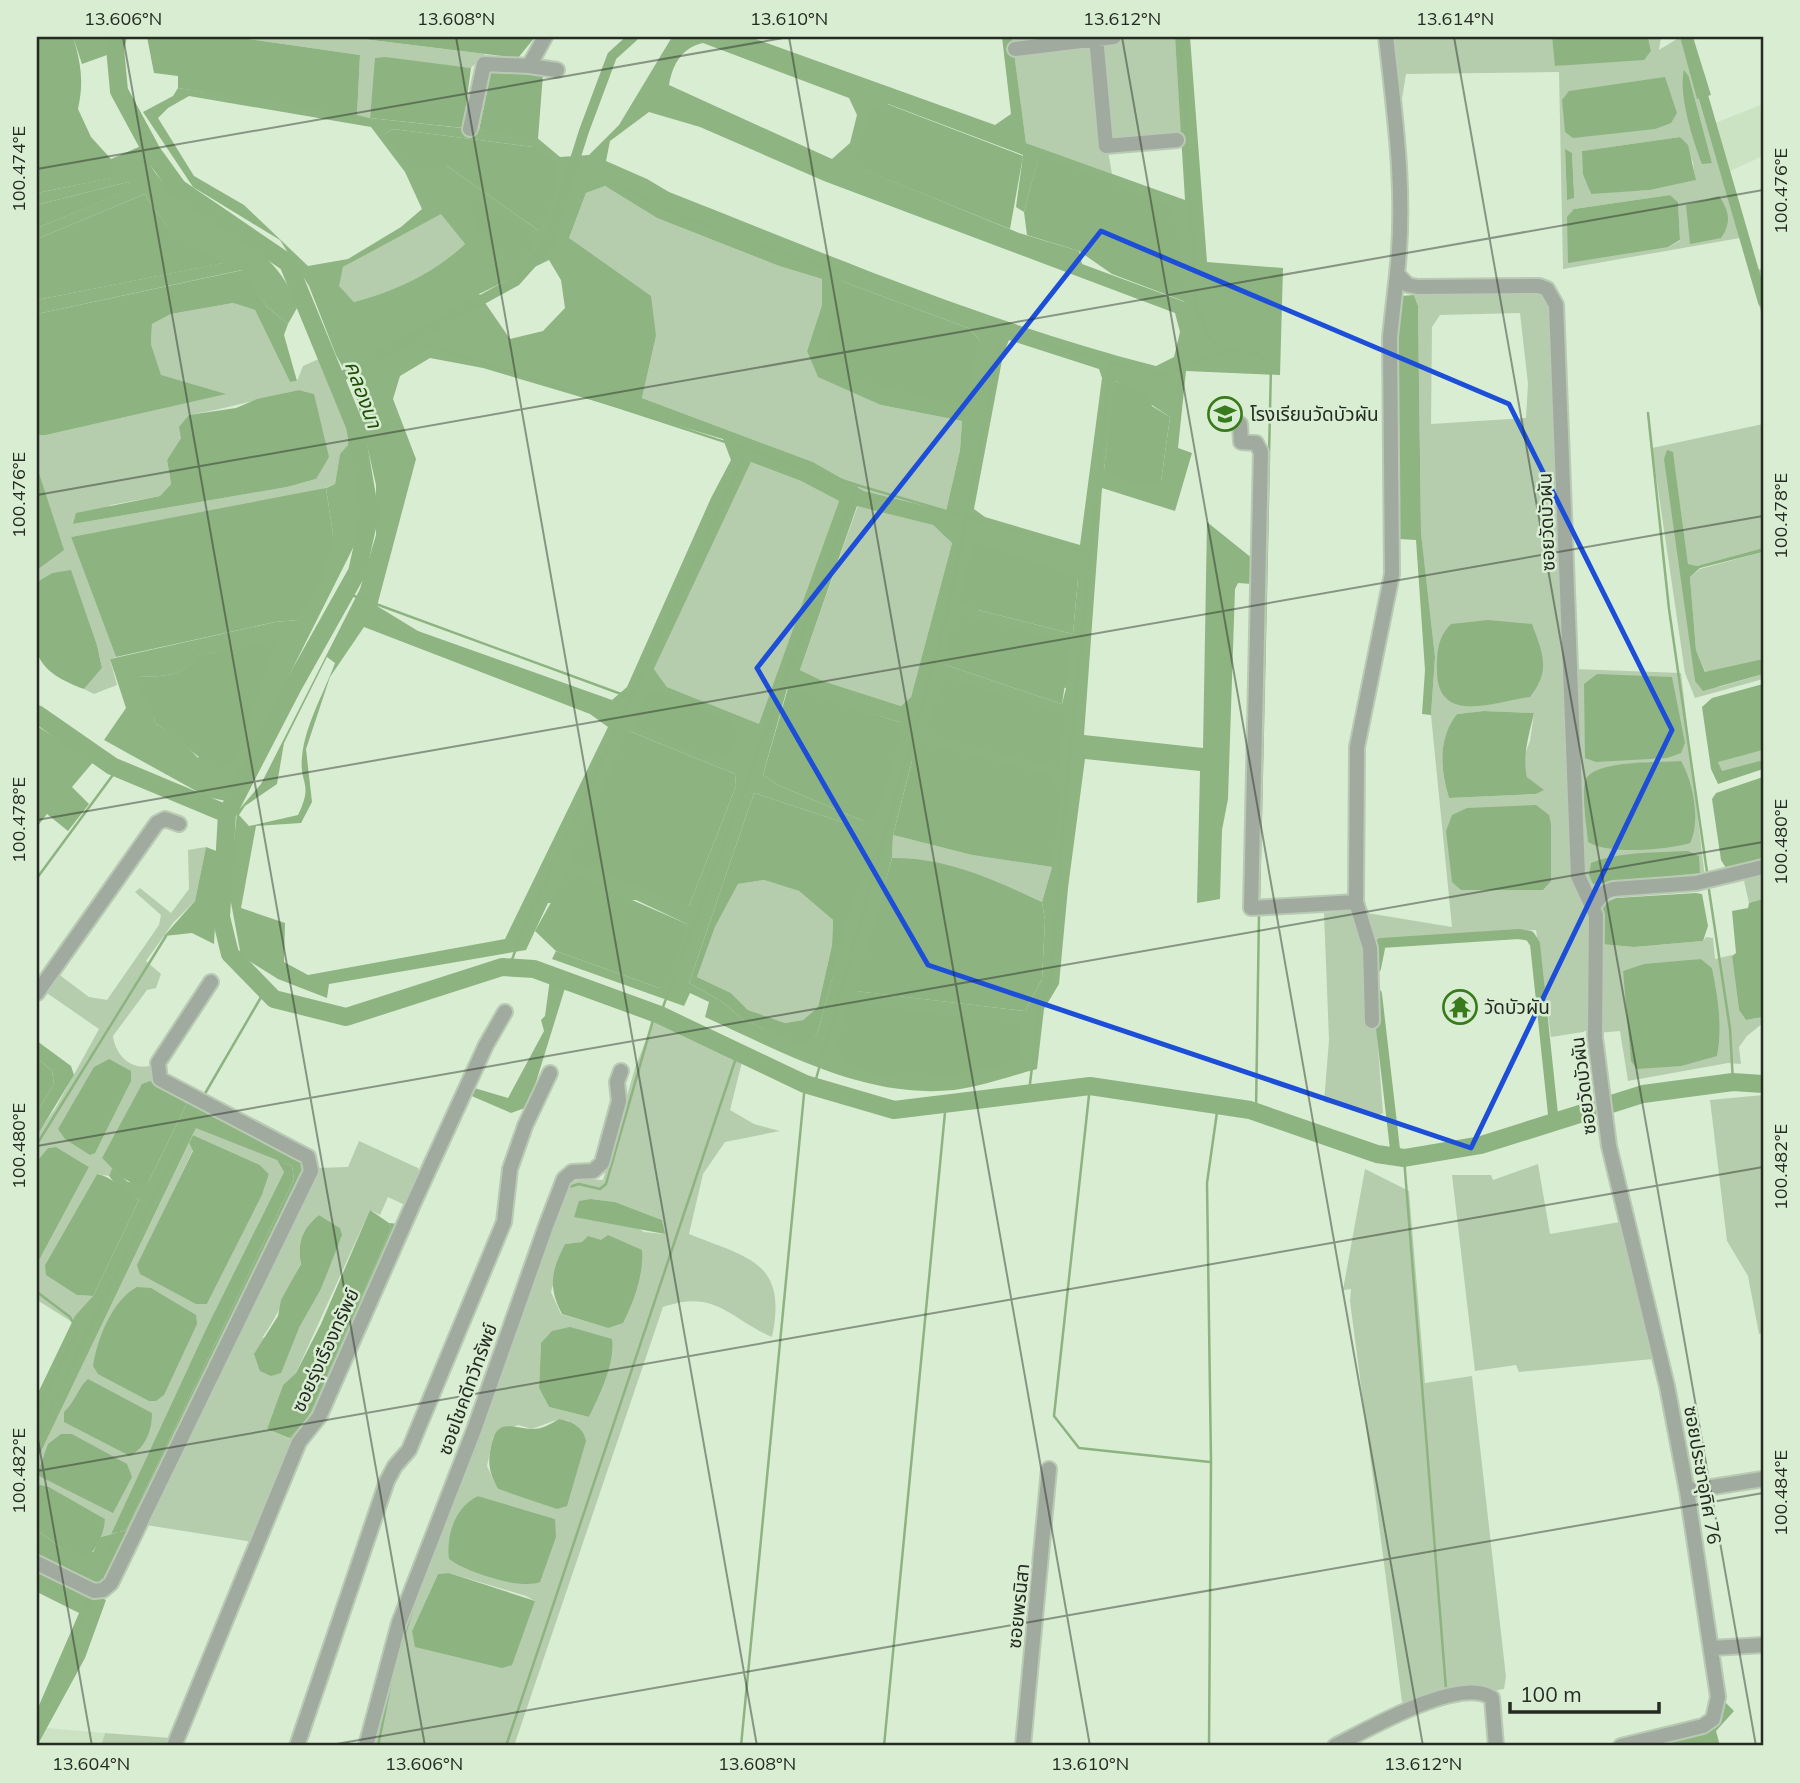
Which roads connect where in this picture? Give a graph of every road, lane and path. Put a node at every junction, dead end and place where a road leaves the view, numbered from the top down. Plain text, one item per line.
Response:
1 (545, 37) edge
2 (1114, 37) edge
3 (1386, 37) edge
4 (1096, 38) edge
5 (1015, 49) dead end
6 (528, 66) junction
7 (557, 70) dead end
8 (470, 129) dead end
9 (1177, 140) dead end
10 (1397, 274) junction
11 (1240, 424) dead end
12 (179, 824) dead end
13 (1763, 867) edge
14 (1356, 902) junction
15 (1593, 906) junction
16 (211, 982) dead end
17 (37, 993) edge
18 (505, 1012) dead end
19 (1372, 1021) dead end
20 (621, 1071) dead end
21 (550, 1073) dead end
22 (1609, 1146) joint
23 (1049, 1469) dead end
24 (1763, 1479) edge
25 (1687, 1491) junction
26 (37, 1563) edge
27 (1763, 1646) edge
28 (1712, 1648) junction
29 (174, 1746) edge
30 (297, 1746) edge
31 (366, 1746) edge
32 (1023, 1746) edge
33 (1335, 1746) edge
34 (1496, 1746) edge
35 (1621, 1746) edge

1 - 6 street
2 - 4 street
3 - 10 street
4 - 5 street
4 - 9 street
6 - 7 street
6 - 8 street
10 - 14 street
10 - 15 street, ซอยวัดบัวผัน
11 - 14 street
12 - 17 street
13 - 15 street
14 - 19 street
15 - 22 street, ซอยวัดบัวผัน
16 - 26 street
18 - 29 street, ซอยรุ่งเรืองทรัพย์
20 - 31 street, ซอยโชคดีทวีทรัพย์
21 - 30 street
22 - 25 street, ซอยประชาอุทิศ 76
23 - 32 street, ซอยพรนิสา
24 - 25 street
25 - 28 street, ซอยประชาอุทิศ 76
27 - 28 street
28 - 35 street, ซอยประชาอุทิศ 76
33 - 34 street

